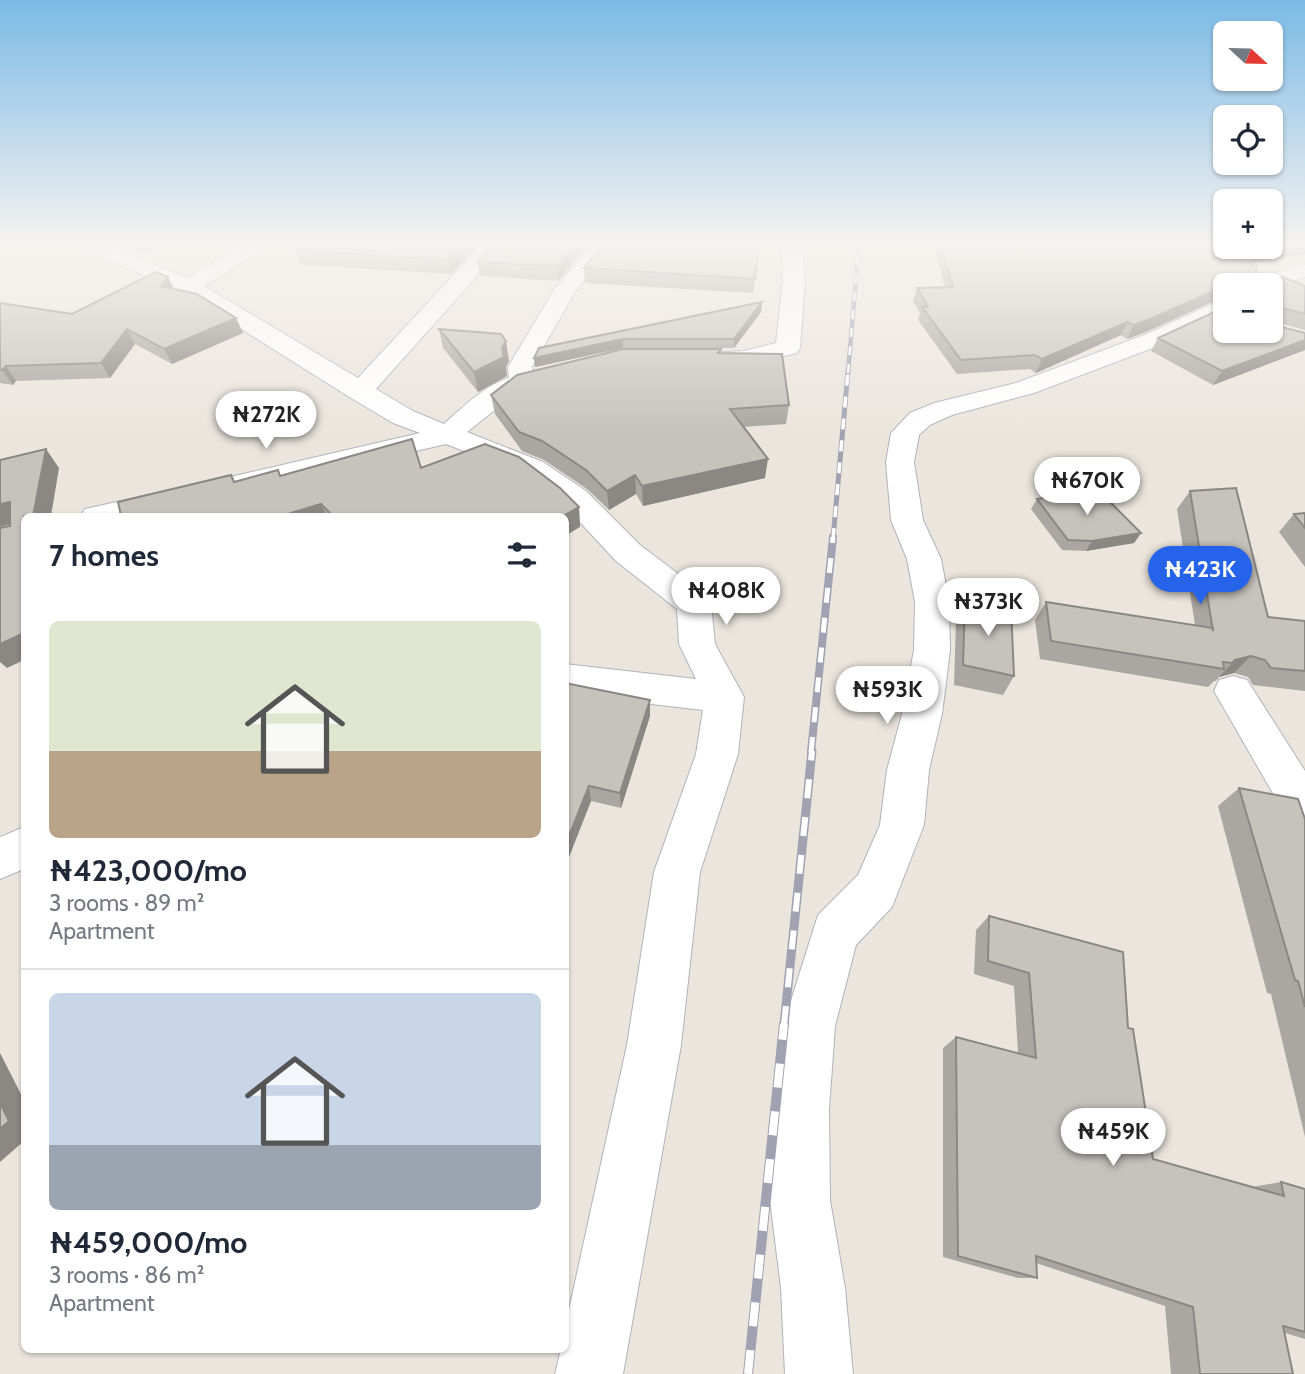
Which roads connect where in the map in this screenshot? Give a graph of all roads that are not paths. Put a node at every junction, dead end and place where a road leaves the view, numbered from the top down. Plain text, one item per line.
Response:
1 (225, 306) edge
2 (440, 306) edge
3 (556, 306) edge
4 (791, 306) edge
5 (1213, 315) edge
6 (690, 358) edge
7 (561, 372) edge
8 (523, 382) junction
9 (360, 392) junction
10 (448, 435) junction
11 (109, 513) edge
12 (569, 679) edge
13 (1233, 691) dead end
14 (725, 697) junction
15 (1305, 809) edge
16 (21, 849) edge
17 (0, 858) edge
18 (589, 1374) edge
19 (819, 1374) edge

1 - 9 street
2 - 9 street
3 - 8 street
4 - 6 street
5 - 19 street
7 - 8 street
8 - 10 street
9 - 10 street
10 - 11 street
10 - 14 street
12 - 14 street
13 - 15 street
14 - 18 street
16 - 17 street

